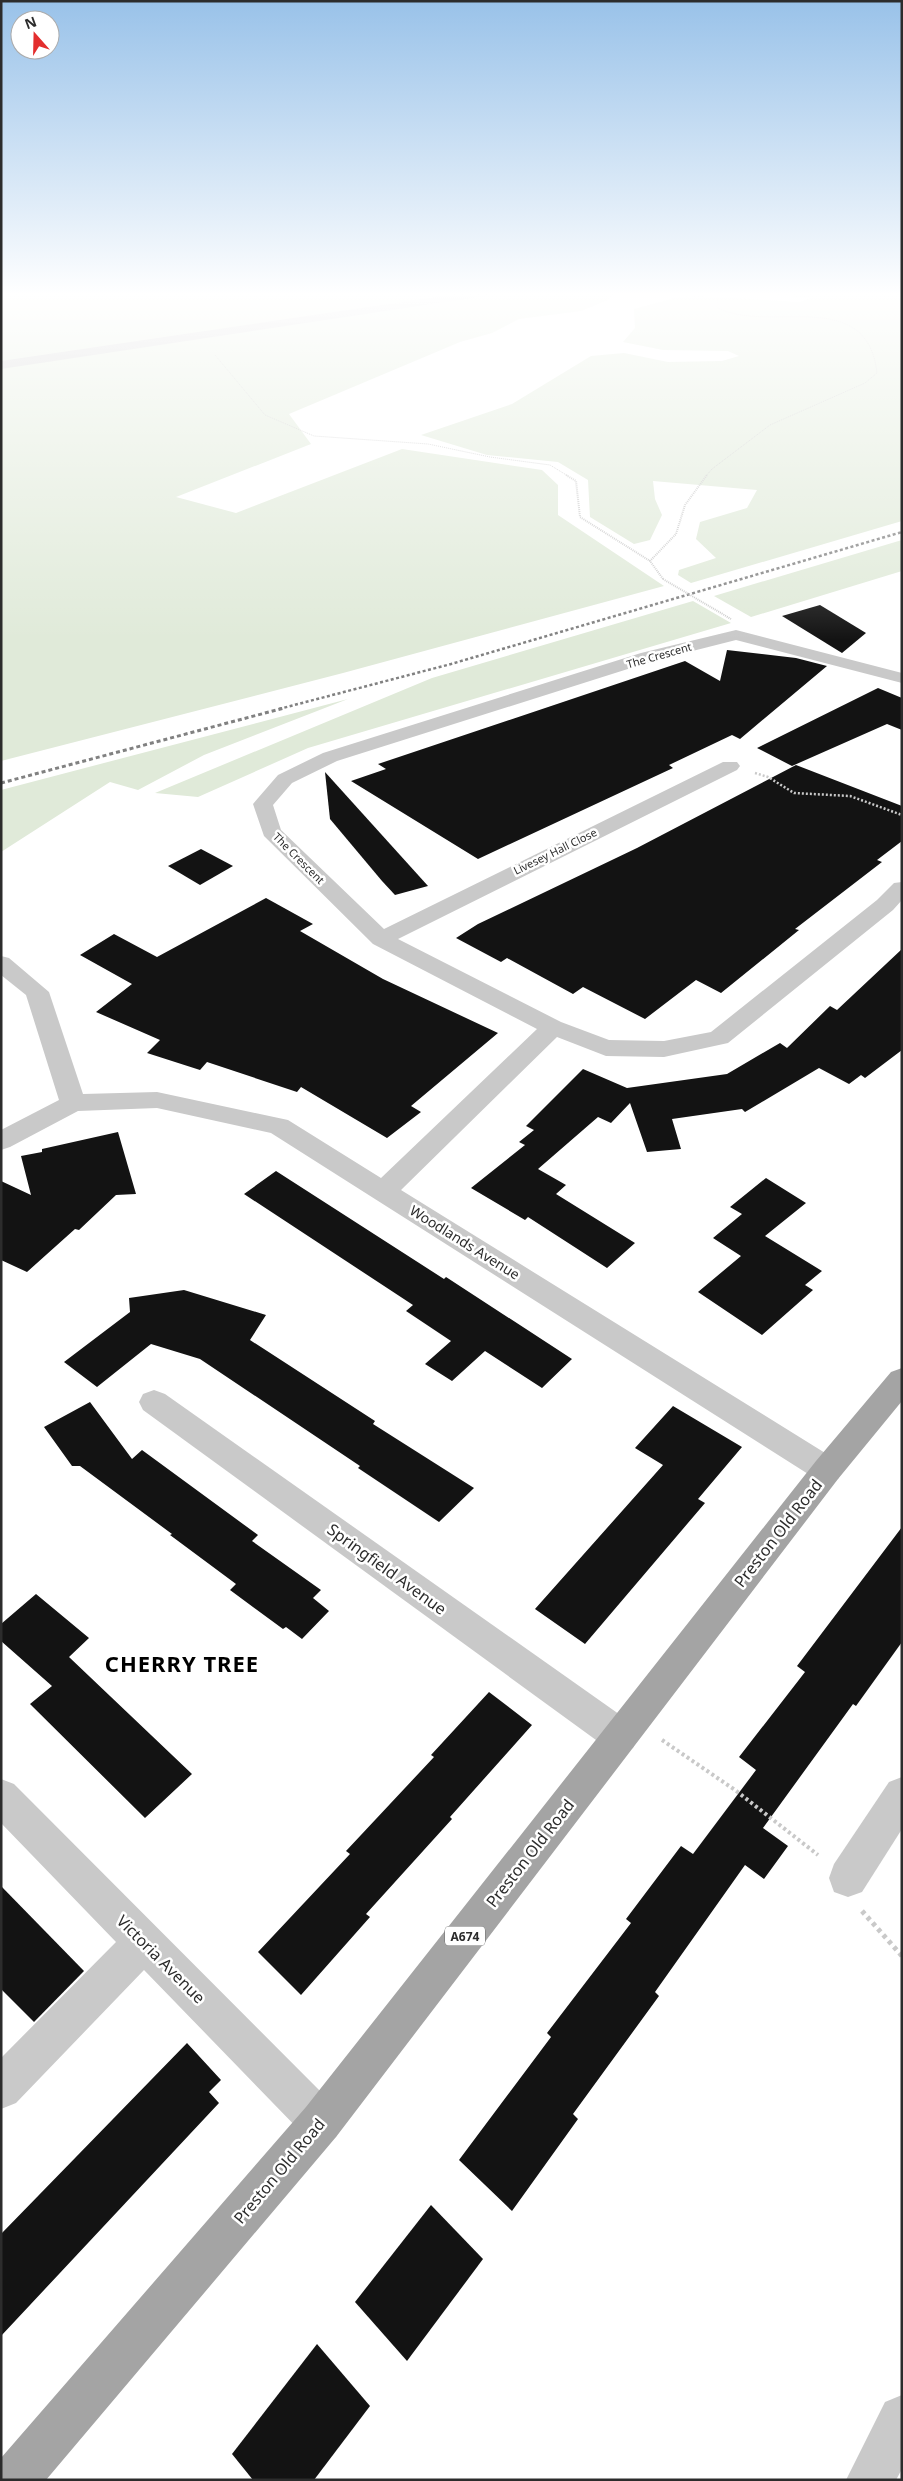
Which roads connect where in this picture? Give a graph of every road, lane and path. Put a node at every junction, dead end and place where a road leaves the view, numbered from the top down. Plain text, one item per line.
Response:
1 (260, 409) edge
2 (807, 409) edge
3 (650, 561) junction
4 (731, 619) dead end
5 (902, 678) edge
6 (730, 766) joint
7 (902, 815) edge
8 (902, 888) edge
9 (381, 939) junction
10 (1, 963) edge
11 (553, 1026) junction
12 (73, 1103) junction
13 (1, 1141) edge
14 (384, 1191) junction
15 (902, 1380) edge
16 (154, 1402) dead end
17 (827, 1470) junction
18 (620, 1736) junction
19 (685, 1754) dead end
20 (902, 1795) edge
21 (1, 1797) edge
22 (848, 1878) junction
23 (144, 1942) junction
24 (902, 1956) edge
25 (1, 2088) edge
26 (321, 2122) junction
27 (902, 2419) edge
28 (14, 2480) edge
29 (870, 2480) edge

1 - 3 path
2 - 3 path
3 - 4 path, bridge
5 - 9 street, The Crescent
6 - 7 path
6 - 9 street, Livesey Hall Close
8 - 11 street, The Crescent
9 - 11 street, The Crescent
10 - 12 street
11 - 14 street
12 - 13 street, Woodlands Avenue
12 - 14 street, Woodlands Avenue
14 - 17 street, Woodlands Avenue
15 - 17 main road, Preston Old Road / A674
16 - 18 street, Springfield Avenue
17 - 18 main road, Preston Old Road / A674
18 - 26 main road, Preston Old Road / A674
19 - 22 path
20 - 22 street
21 - 23 street, Victoria Avenue
22 - 24 path
23 - 25 street
23 - 26 street, Victoria Avenue
26 - 28 main road, Preston Old Road / A674
27 - 29 street

